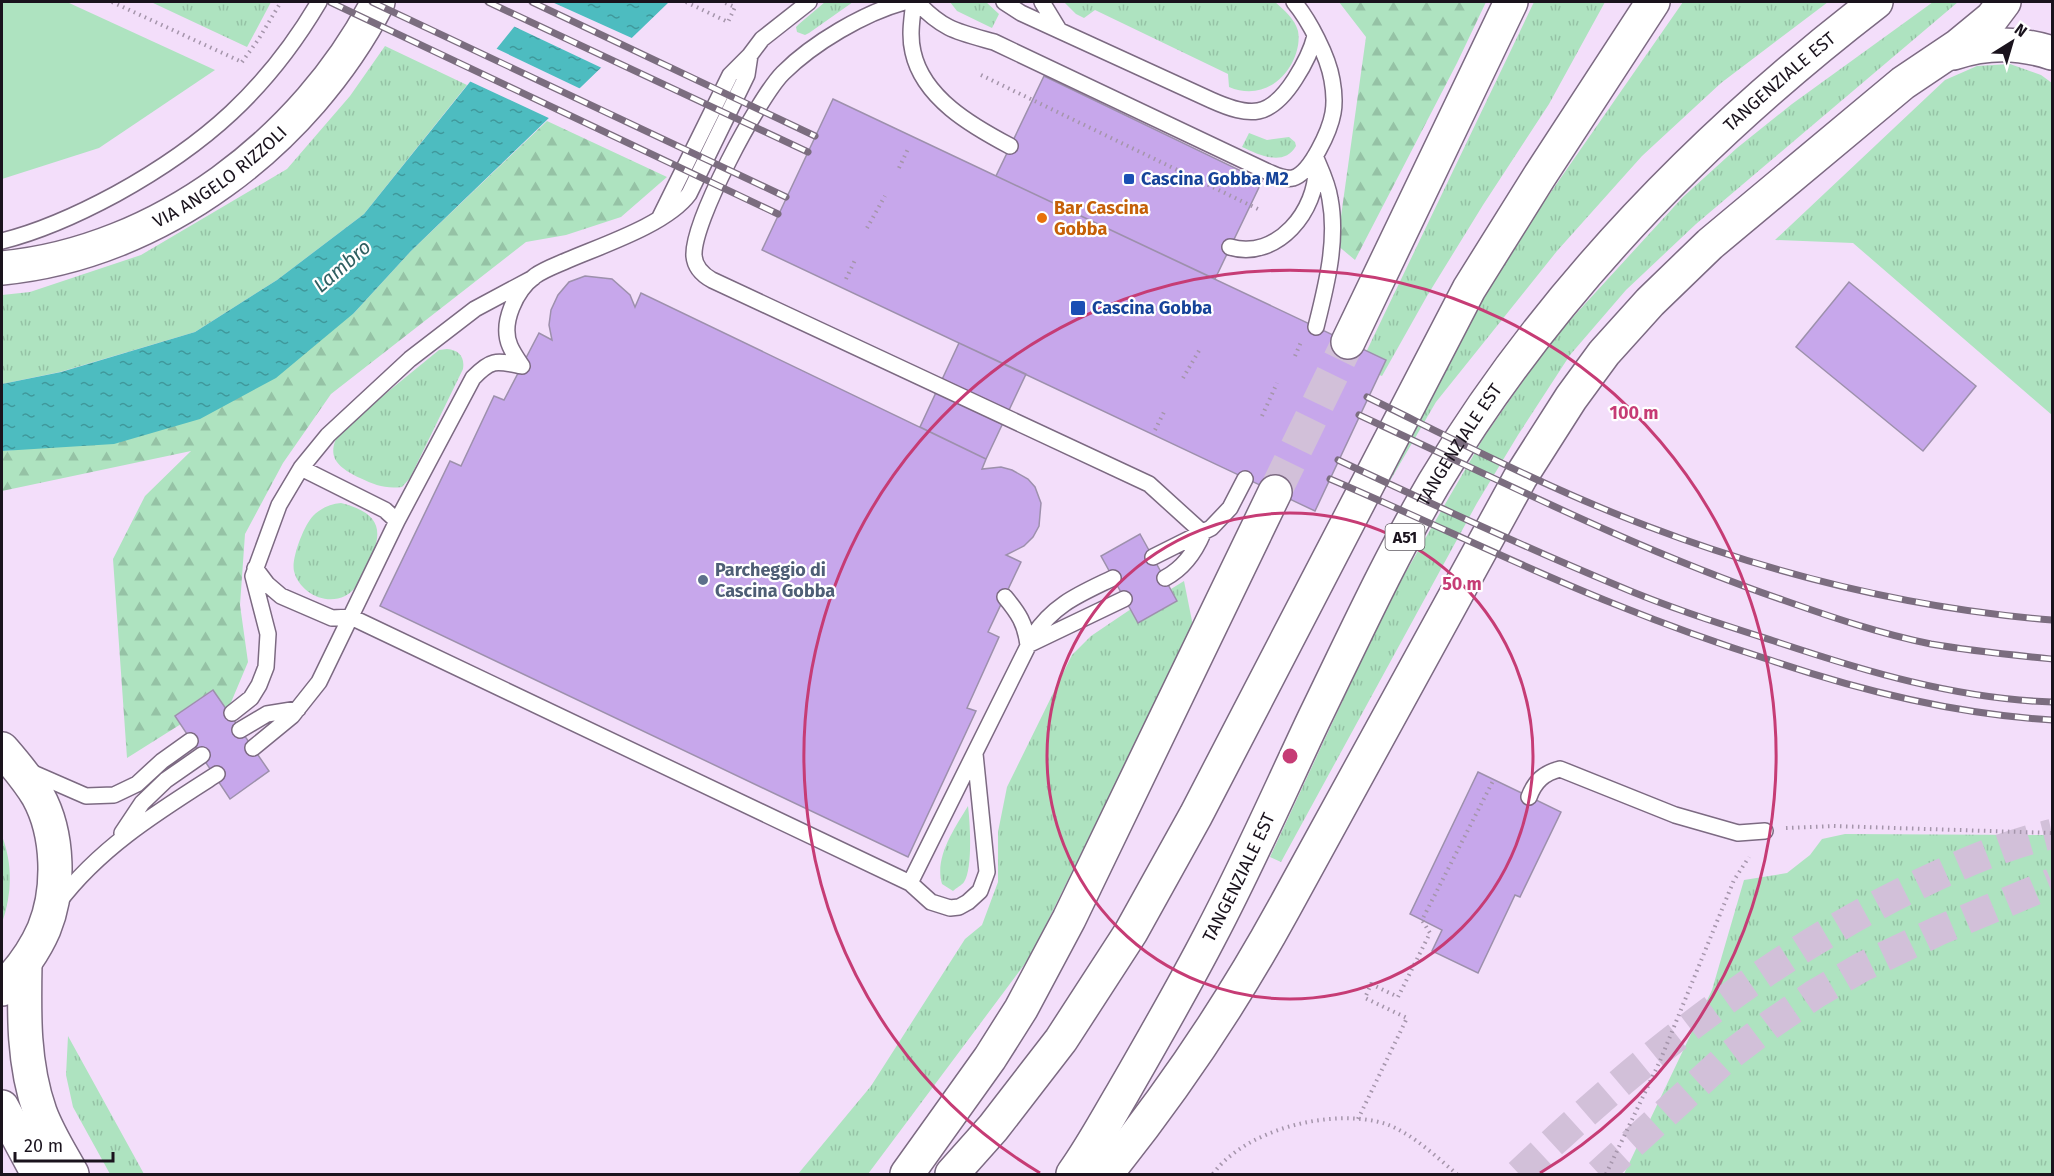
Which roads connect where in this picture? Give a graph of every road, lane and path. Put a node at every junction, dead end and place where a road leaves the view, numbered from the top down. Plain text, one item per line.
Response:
1 (112, 2) edge
2 (281, 2) edge
3 (320, 2) edge
4 (378, 2) edge
5 (686, 2) edge
6 (723, 2) edge
7 (809, 2) edge
8 (904, 2) edge
9 (915, 2) edge
10 (1004, 2) edge
11 (1042, 2) edge
12 (1294, 2) edge
13 (1511, 2) edge
14 (1653, 2) edge
15 (1876, 2) edge
16 (2004, 2) edge
17 (1059, 30) junction
18 (1315, 36) junction
19 (2052, 53) edge
20 (1946, 56) junction
21 (981, 75) dead end
22 (1010, 146) dead end
23 (909, 147) dead end
24 (1316, 156) junction
25 (899, 168) dead end
26 (885, 196) dead end
27 (1260, 210) dead end
28 (867, 228) dead end
29 (2, 241) edge
30 (1230, 248) dead end
31 (856, 258) dead end
32 (2, 268) edge
33 (533, 278) junction
34 (846, 279) dead end
35 (1316, 327) dead end
36 (1348, 342) tunnel mouth
37 (1200, 349) dead end
38 (1183, 378) dead end
39 (1277, 383) dead end
40 (1165, 410) dead end
41 (1262, 416) dead end
42 (1155, 430) dead end
43 (301, 468) junction
44 (1245, 479) dead end
45 (1275, 492) tunnel mouth
46 (397, 521) junction
47 (1203, 533) junction
48 (1153, 557) dead end
49 (255, 568) junction
50 (1113, 578) dead end
51 (1165, 578) dead end
52 (1005, 597) dead end
53 (1125, 599) dead end
54 (351, 617) junction
55 (1028, 645) junction
56 (298, 710) junction
57 (232, 713) dead end
58 (240, 730) dead end
59 (190, 741) dead end
60 (253, 748) dead end
61 (975, 754) junction
62 (202, 755) dead end
63 (8, 756) edge
64 (217, 774) dead end
65 (1494, 780) dead end
66 (1529, 796) dead end
67 (1765, 831) junction
68 (2052, 832) edge
69 (116, 843) junction
70 (910, 883) junction
71 (48, 918) junction
72 (25, 963) junction
73 (2, 989) edge
74 (2, 1107) edge
75 (1358, 1119) junction
76 (38, 1174) edge
77 (72, 1174) edge
78 (907, 1174) edge
79 (952, 1174) edge
80 (1073, 1174) edge
81 (1106, 1174) edge
82 (1213, 1174) edge
83 (1457, 1174) edge
84 (1606, 1174) edge

1 - 2 path
3 - 29 lane
4 - 32 main road, VIA ANGELO RIZZOLI
5 - 6 path
7 - 33 lane
8 - 47 lane
9 - 22 lane
9 - 24 lane
10 - 17 lane
11 - 17 lane
12 - 18 lane
13 - 36 main road
14 - 79 main road
15 - 80 main road, TANGENZIALE EST / A51
16 - 20 main road
17 - 18 lane
18 - 24 lane
19 - 20 main road
20 - 81 main road
21 - 27 path
23 - 25 path
24 - 30 lane
24 - 35 lane
26 - 28 path
31 - 34 path
33 - 43 lane
33 - 46 lane
37 - 38 path
39 - 41 path
40 - 42 path
43 - 46 lane
43 - 49 lane
44 - 47 lane
45 - 78 main road
46 - 54 lane
47 - 48 lane
47 - 51 lane
49 - 54 lane
49 - 57 lane
50 - 55 lane
52 - 55 lane
53 - 55 lane
54 - 56 lane
54 - 70 lane
55 - 61 lane
56 - 58 lane
56 - 60 lane
59 - 63 lane
61 - 70 lane
61 - 70 lane
62 - 69 lane
63 - 71 main road
64 - 69 lane
65 - 75 path
66 - 67 lane
67 - 68 path
67 - 84 path
69 - 71 lane
71 - 72 main road
72 - 73 main road
72 - 77 main road
74 - 76 main road
75 - 82 path
75 - 83 path

